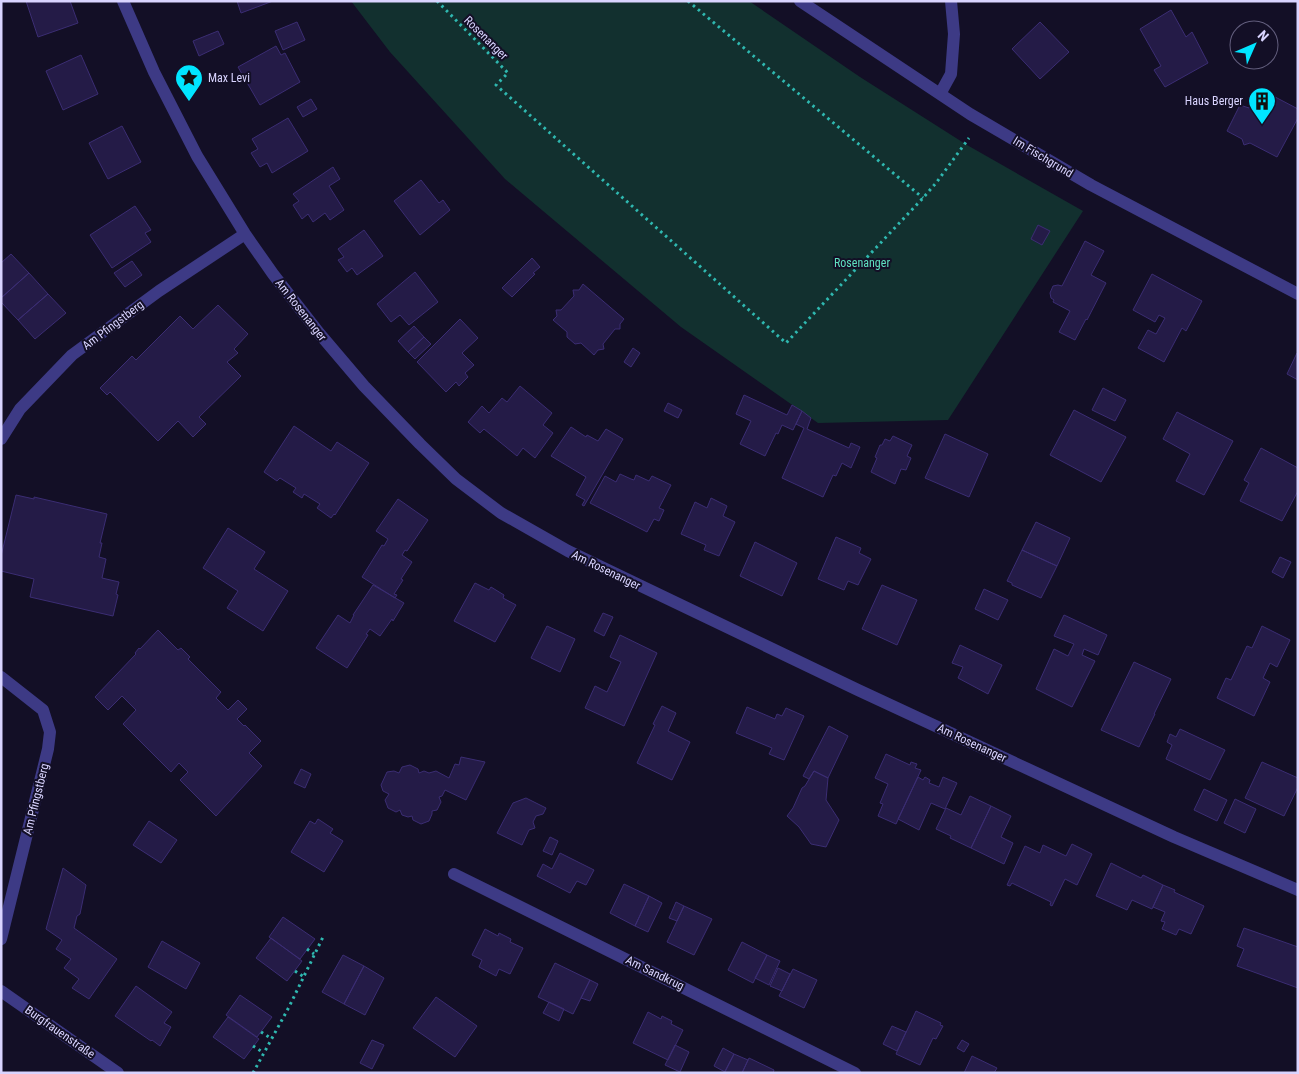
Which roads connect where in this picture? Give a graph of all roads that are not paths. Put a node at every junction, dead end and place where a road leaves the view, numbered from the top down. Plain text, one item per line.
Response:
1 (123, 1) edge
2 (800, 1) edge
3 (951, 1) edge
4 (940, 94) junction
5 (245, 234) junction
6 (1298, 294) edge
7 (2, 436) edge
8 (1, 677) edge
9 (454, 874) dead end
10 (1298, 890) edge
11 (1, 939) edge
12 (1, 991) edge
13 (118, 1073) edge
14 (855, 1073) edge

1 - 5 street, Am Rosenanger
2 - 4 street, Im Fischgrund
3 - 4 street
4 - 6 street, Im Fischgrund
5 - 7 street, Am Pfingstberg
5 - 10 street, Am Rosenanger
8 - 11 street, Am Pfingstberg
9 - 14 street, Am Sandkrug
12 - 13 street, Burgfrauenstraße

